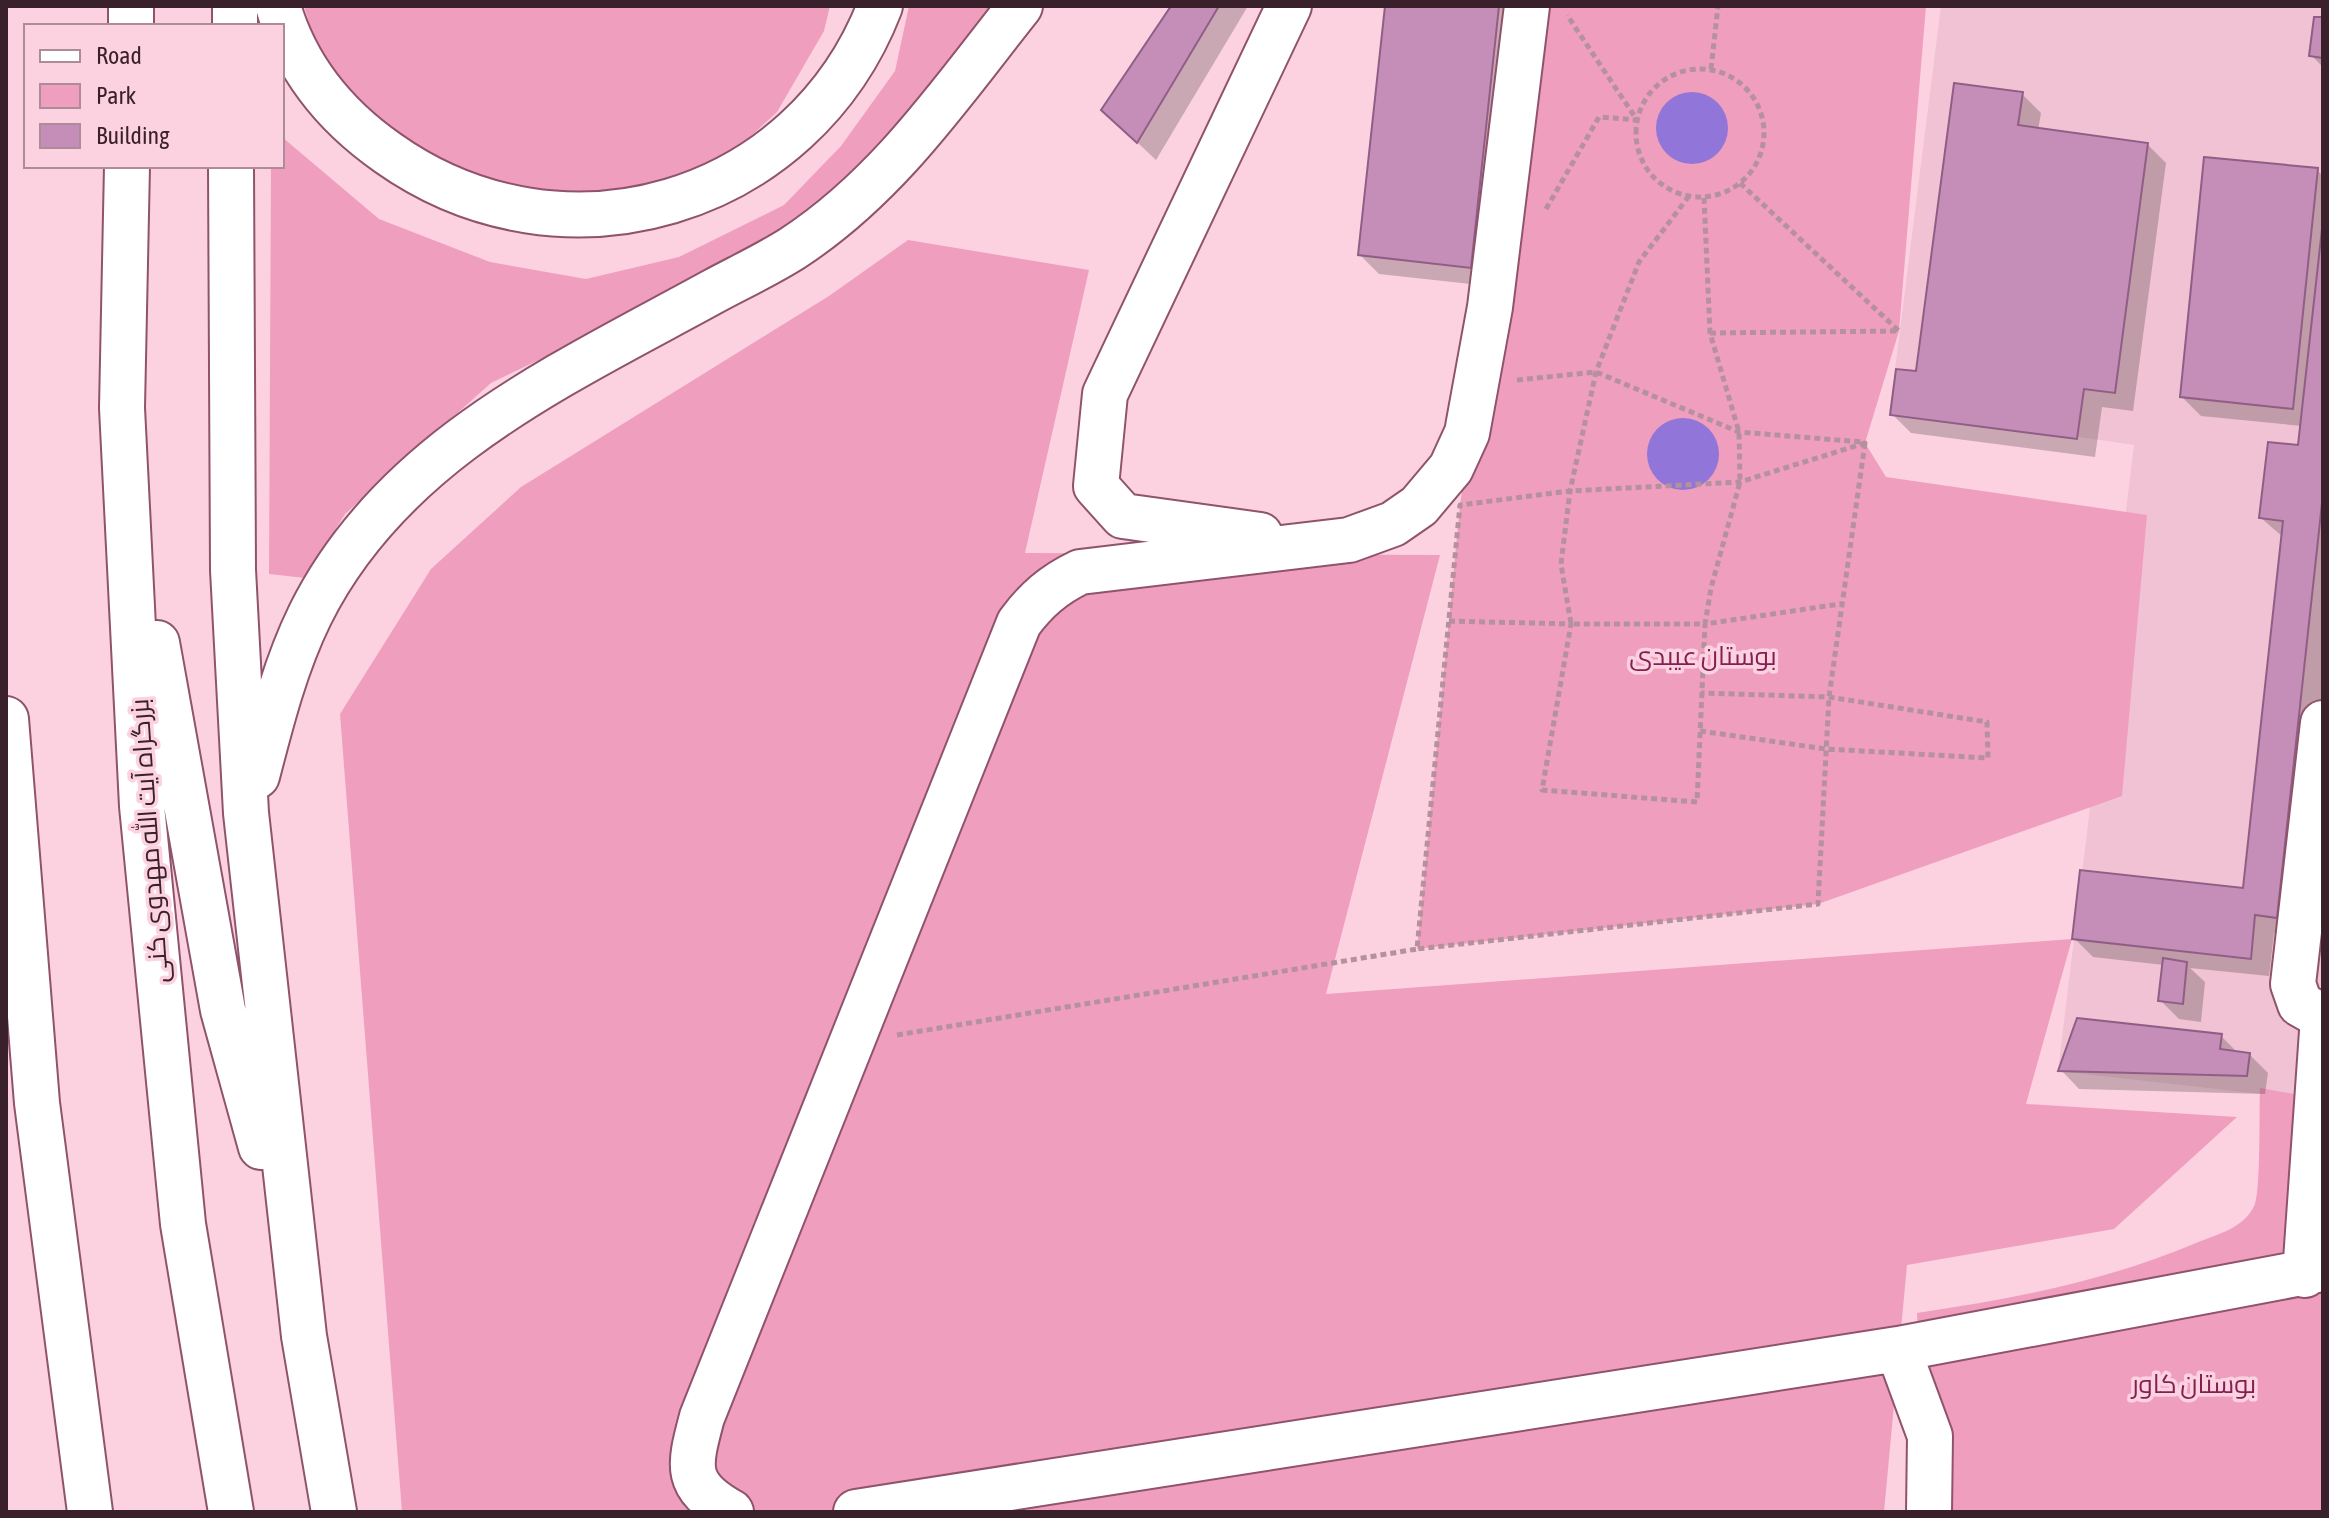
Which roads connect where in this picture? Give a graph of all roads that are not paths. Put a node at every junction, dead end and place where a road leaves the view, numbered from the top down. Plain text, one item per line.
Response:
1 (278, 6) edge
2 (880, 6) edge
3 (1020, 6) edge
4 (1289, 6) edge
5 (1527, 6) edge
6 (127, 168) edge
7 (231, 168) edge
8 (129, 502) junction
9 (1322, 544) junction
10 (6, 719) edge
11 (2323, 723) edge
12 (246, 813) junction
13 (2323, 1017) edge
14 (295, 1265) junction
15 (2314, 1272) edge
16 (1898, 1349) junction
17 (90, 1512) edge
18 (231, 1512) edge
19 (334, 1512) edge
20 (731, 1512) edge
21 (856, 1512) edge
22 (1929, 1512) edge

1 - 2 main road
3 - 12 main road
4 - 9 main road
5 - 9 main road
6 - 8 main road, بزرگراه آیت الله مهدوی کنی
7 - 12 main road
8 - 14 main road
8 - 18 main road, بزرگراه آیت الله مهدوی کنی
9 - 20 main road
10 - 17 main road
11 - 13 main road
12 - 14 main road
13 - 15 main road
14 - 19 main road
15 - 16 main road
16 - 21 main road
16 - 22 main road

